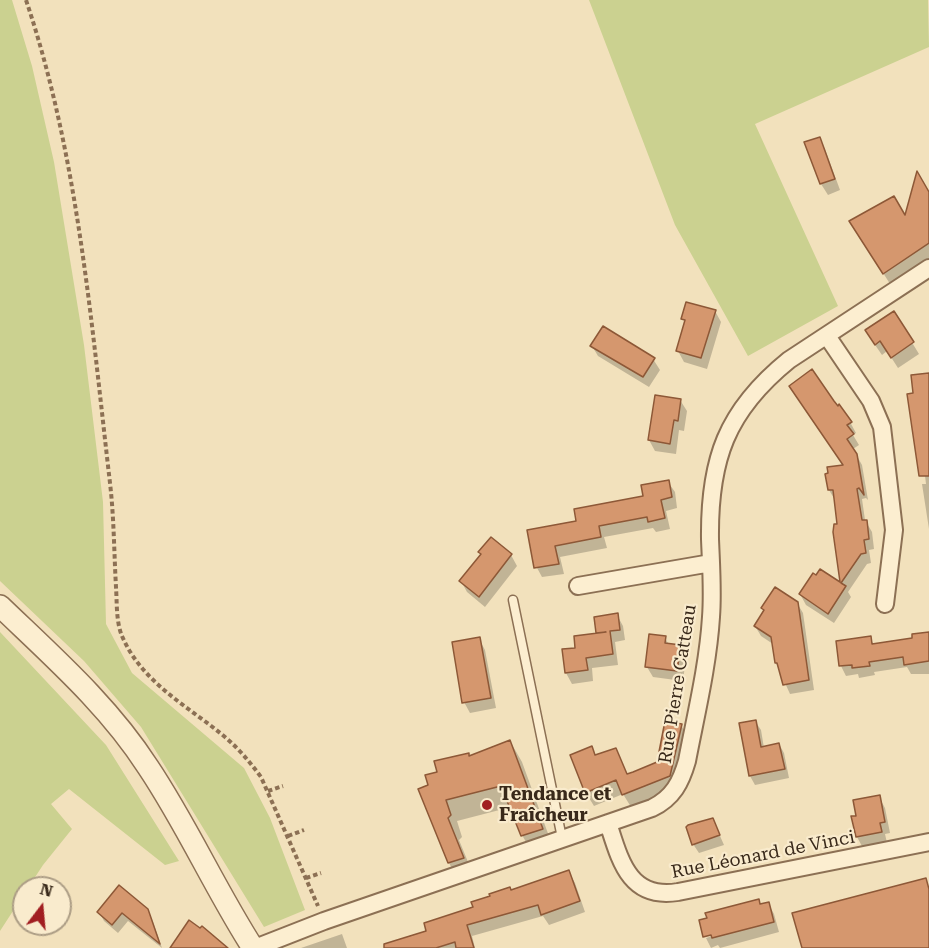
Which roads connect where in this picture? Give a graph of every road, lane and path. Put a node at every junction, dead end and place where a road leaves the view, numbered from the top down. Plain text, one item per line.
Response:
1 (26, 0) edge
2 (929, 268) edge
3 (827, 336) junction
4 (711, 563) junction
5 (578, 586) dead end
6 (513, 600) dead end
7 (885, 604) dead end
8 (0, 606) edge
9 (283, 786) dead end
10 (268, 791) junction
11 (608, 823) junction
12 (304, 831) dead end
13 (288, 836) junction
14 (562, 838) junction
15 (929, 842) edge
16 (321, 873) dead end
17 (306, 878) junction
18 (324, 921) junction
19 (254, 948) edge

1 - 10 path
2 - 3 street, Rue Pierre Catteau
3 - 4 street, Rue Pierre Catteau
3 - 7 street
4 - 5 street
4 - 11 street, Rue Pierre Catteau
6 - 14 lane
8 - 19 street
9 - 10 path
10 - 13 path
11 - 14 street, Rue Pierre Catteau
11 - 15 street, Rue Léonard de Vinci
12 - 13 path
13 - 17 path
14 - 18 street, Rue Pierre Catteau
16 - 17 path
17 - 18 path
18 - 19 street, Rue Pierre Catteau

